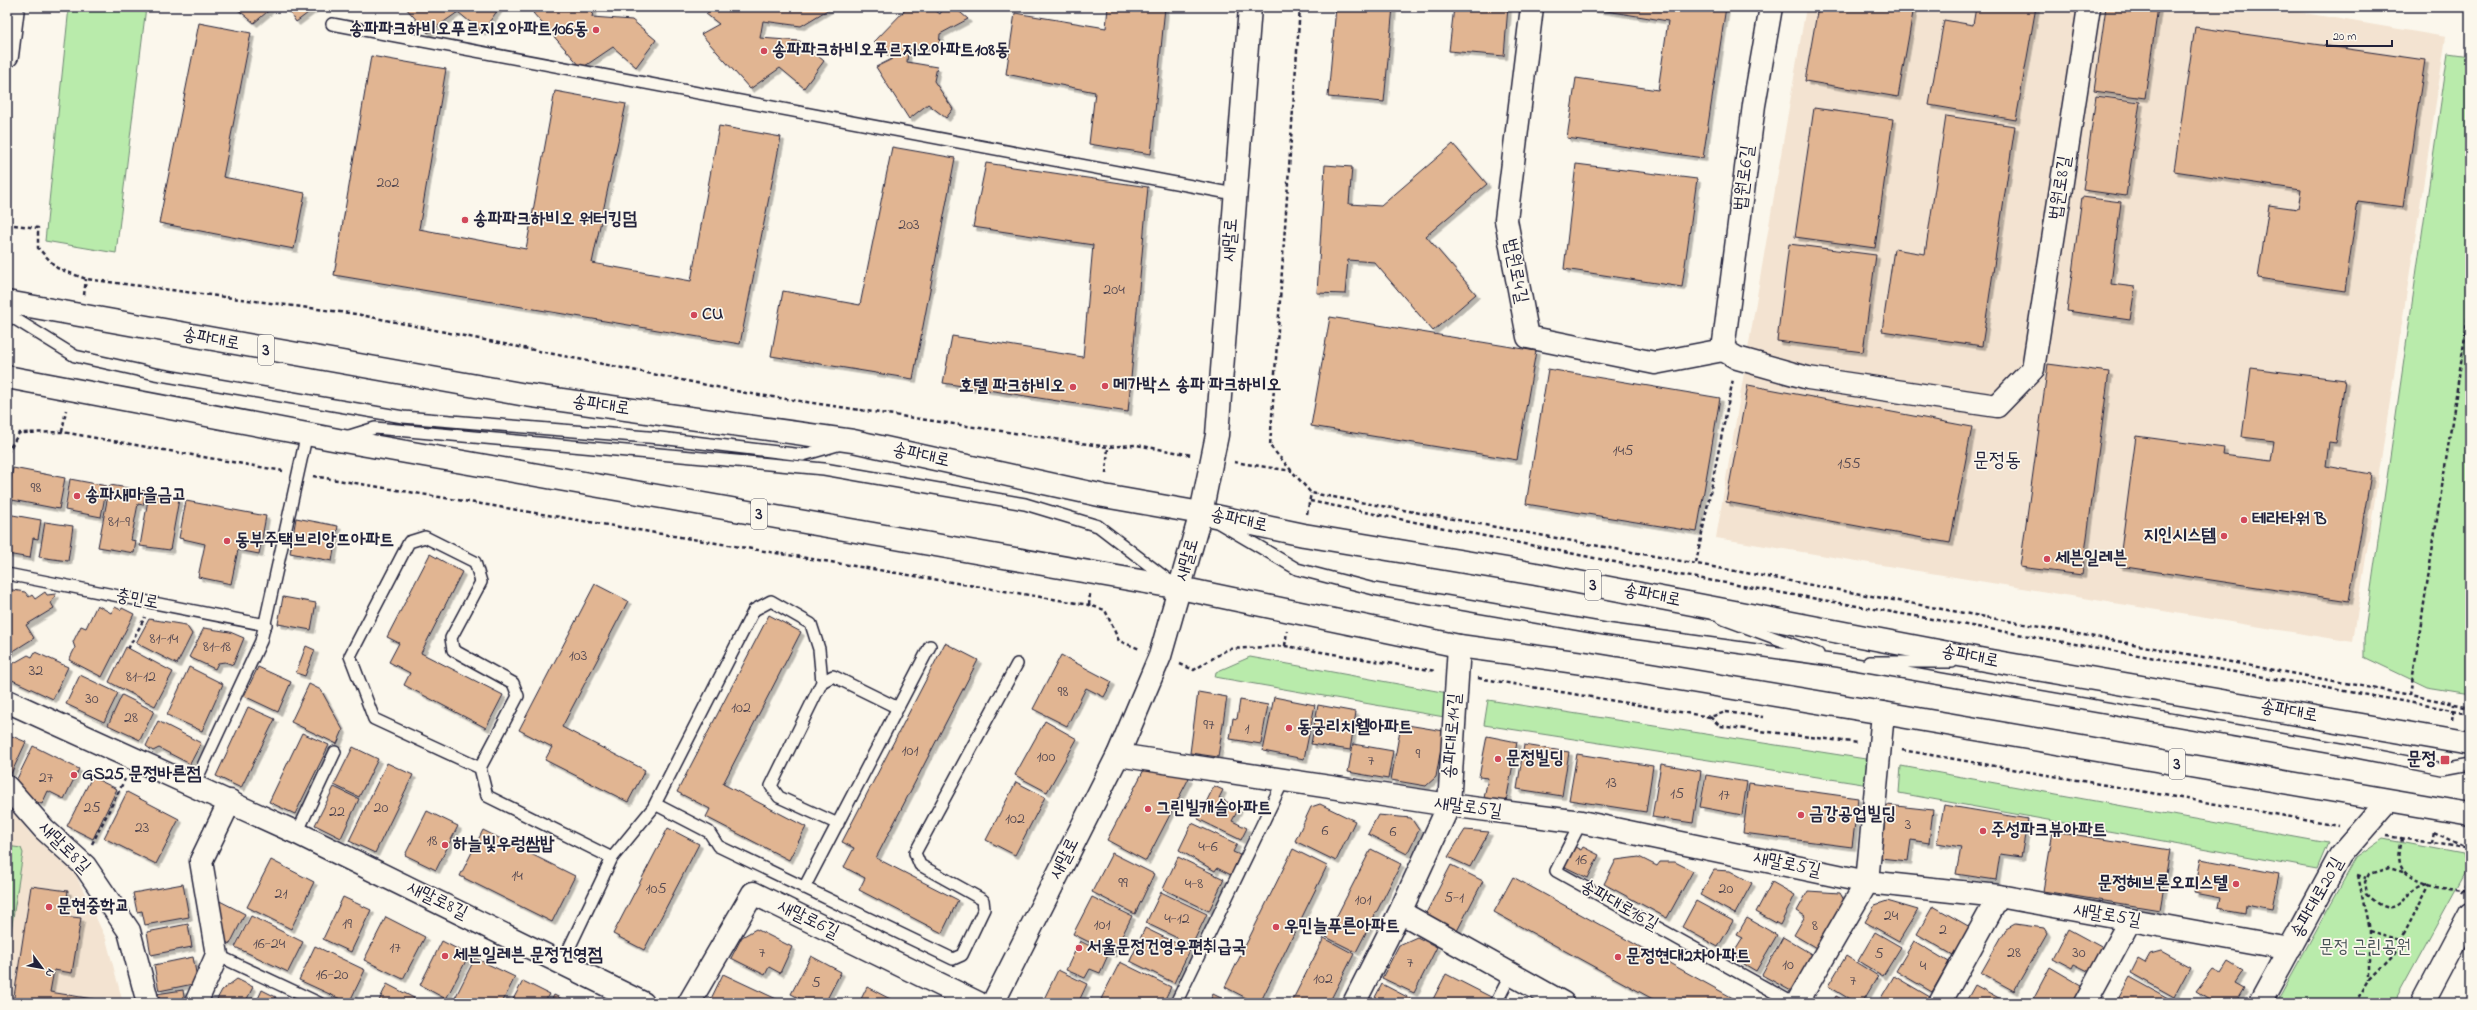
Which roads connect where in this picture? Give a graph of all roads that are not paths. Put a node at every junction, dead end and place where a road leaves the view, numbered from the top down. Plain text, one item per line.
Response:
1 (13, 7) edge
2 (1250, 7) edge
3 (1532, 7) edge
4 (1771, 7) edge
5 (2089, 7) edge
6 (332, 24) dead end
7 (7, 56) edge
8 (1234, 194) junction
9 (7, 302) edge
10 (7, 314) edge
11 (1730, 354) junction
12 (7, 377) edge
13 (307, 433) junction
14 (338, 440) junction
15 (853, 441) junction
16 (1201, 513) junction
17 (7, 574) edge
18 (1180, 588) junction
19 (1668, 599) junction
20 (266, 625) junction
21 (930, 646) dead end
22 (1459, 646) junction
23 (1838, 661) junction
24 (2001, 663) junction
25 (1017, 664) dead end
26 (822, 682) junction
27 (7, 701) edge
28 (898, 708) junction
29 (1883, 712) junction
30 (2470, 744) edge
31 (335, 752) dead end
32 (1118, 755) junction
33 (2470, 764) edge
34 (480, 768) junction
35 (1284, 779) junction
36 (194, 785) junction
37 (7, 787) edge
38 (230, 801) junction
39 (2388, 801) junction
40 (655, 804) junction
41 (1449, 806) junction
42 (2470, 814) edge
43 (1581, 822) junction
44 (838, 824) junction
45 (297, 833) junction
46 (612, 858) junction
47 (1867, 882) junction
48 (804, 888) junction
49 (1999, 896) junction
50 (1400, 912) junction
51 (2470, 914) edge
52 (2130, 920) junction
53 (2290, 948) junction
54 (217, 955) junction
55 (562, 963) junction
56 (1511, 974) junction
57 (148, 1003) edge
58 (196, 1003) edge
59 (319, 1003) edge
60 (643, 1003) edge
61 (689, 1003) edge
62 (978, 1003) edge
63 (993, 1003) edge
64 (1176, 1003) edge
65 (1354, 1003) edge
66 (1496, 1003) edge
67 (1563, 1003) edge
68 (1793, 1003) edge
69 (1797, 1003) edge
70 (1940, 1003) edge
71 (2085, 1003) edge
72 (2260, 1003) edge
73 (2423, 1003) edge

1 - 7 street
2 - 8 street, 새말로
3 - 11 street, 법원로4길
4 - 11 street, 법원로6길
5 - 11 street, 법원로8길
6 - 8 lane
8 - 16 street, 새말로
9 - 15 street, 송파대로 / 3
10 - 15 lane
12 - 13 street, 3
13 - 14 street, 3
13 - 20 lane
14 - 18 street, 3
14 - 18 lane
15 - 16 street, 송파대로 / 3
16 - 18 street, 새말로
16 - 19 street, 송파대로 / 3
16 - 23 lane
17 - 20 lane, 충민로
18 - 22 street, 3
18 - 32 street, 새말로
19 - 23 lane
19 - 24 street, 송파대로 / 3
20 - 36 lane
21 - 28 lane
22 - 29 street, 3
22 - 41 street, 송파대로14길
23 - 24 lane
23 - 33 lane
24 - 30 street, 송파대로 / 3
25 - 48 lane
26 - 28 lane
26 - 40 lane
26 - 44 lane
27 - 36 street, 새말로8길
28 - 44 lane
29 - 39 street, 3
29 - 47 street
31 - 45 lane
32 - 35 street, 새말로5길
32 - 63 street, 새말로
34 - 34 lane
34 - 46 lane
35 - 41 street, 새말로5길
35 - 64 lane
36 - 38 street, 새말로8길
37 - 57 street, 새말로8길
38 - 45 street, 새말로8길
38 - 54 street
39 - 42 street, 3
39 - 53 street, 송파대로20길
40 - 46 lane
40 - 48 lane
41 - 43 street, 새말로5길
41 - 50 street, 송파대로14길
43 - 47 street, 새말로5길
43 - 68 lane, 송파대로16길
44 - 48 lane
45 - 55 street, 새말로8길
46 - 55 lane
47 - 49 street, 새말로5길
47 - 69 street
49 - 52 street, 새말로5길
49 - 70 street
50 - 56 street
50 - 65 street, 송파대로14길
51 - 73 street
52 - 53 street, 새말로5길
52 - 71 street
53 - 72 street, 송파대로20길
54 - 58 street
54 - 59 lane
55 - 60 street, 새말로8길
56 - 66 lane
56 - 67 street
61 - 62 street, 새말로6길

